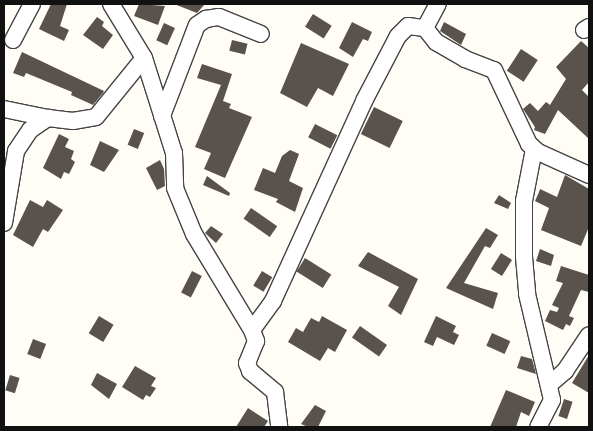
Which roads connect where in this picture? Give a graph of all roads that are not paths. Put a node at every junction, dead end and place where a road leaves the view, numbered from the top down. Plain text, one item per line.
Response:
1 (32, 4) edge
2 (110, 4) edge
3 (438, 4) edge
4 (425, 28) junction
5 (261, 34) dead end
6 (13, 40) dead end
7 (144, 58) junction
8 (4, 109) edge
9 (162, 116) junction
10 (48, 118) junction
11 (534, 149) junction
12 (589, 175) edge
13 (4, 223) edge
14 (252, 330) junction
15 (589, 335) edge
16 (550, 384) junction
17 (279, 427) edge
18 (538, 427) edge

1 - 6 street
2 - 7 street
3 - 4 street
4 - 11 street
4 - 14 street
5 - 9 street
7 - 9 street
7 - 10 street
8 - 10 street
9 - 14 street
10 - 13 street
11 - 12 street
11 - 16 street
14 - 17 street
15 - 16 street
16 - 18 street

